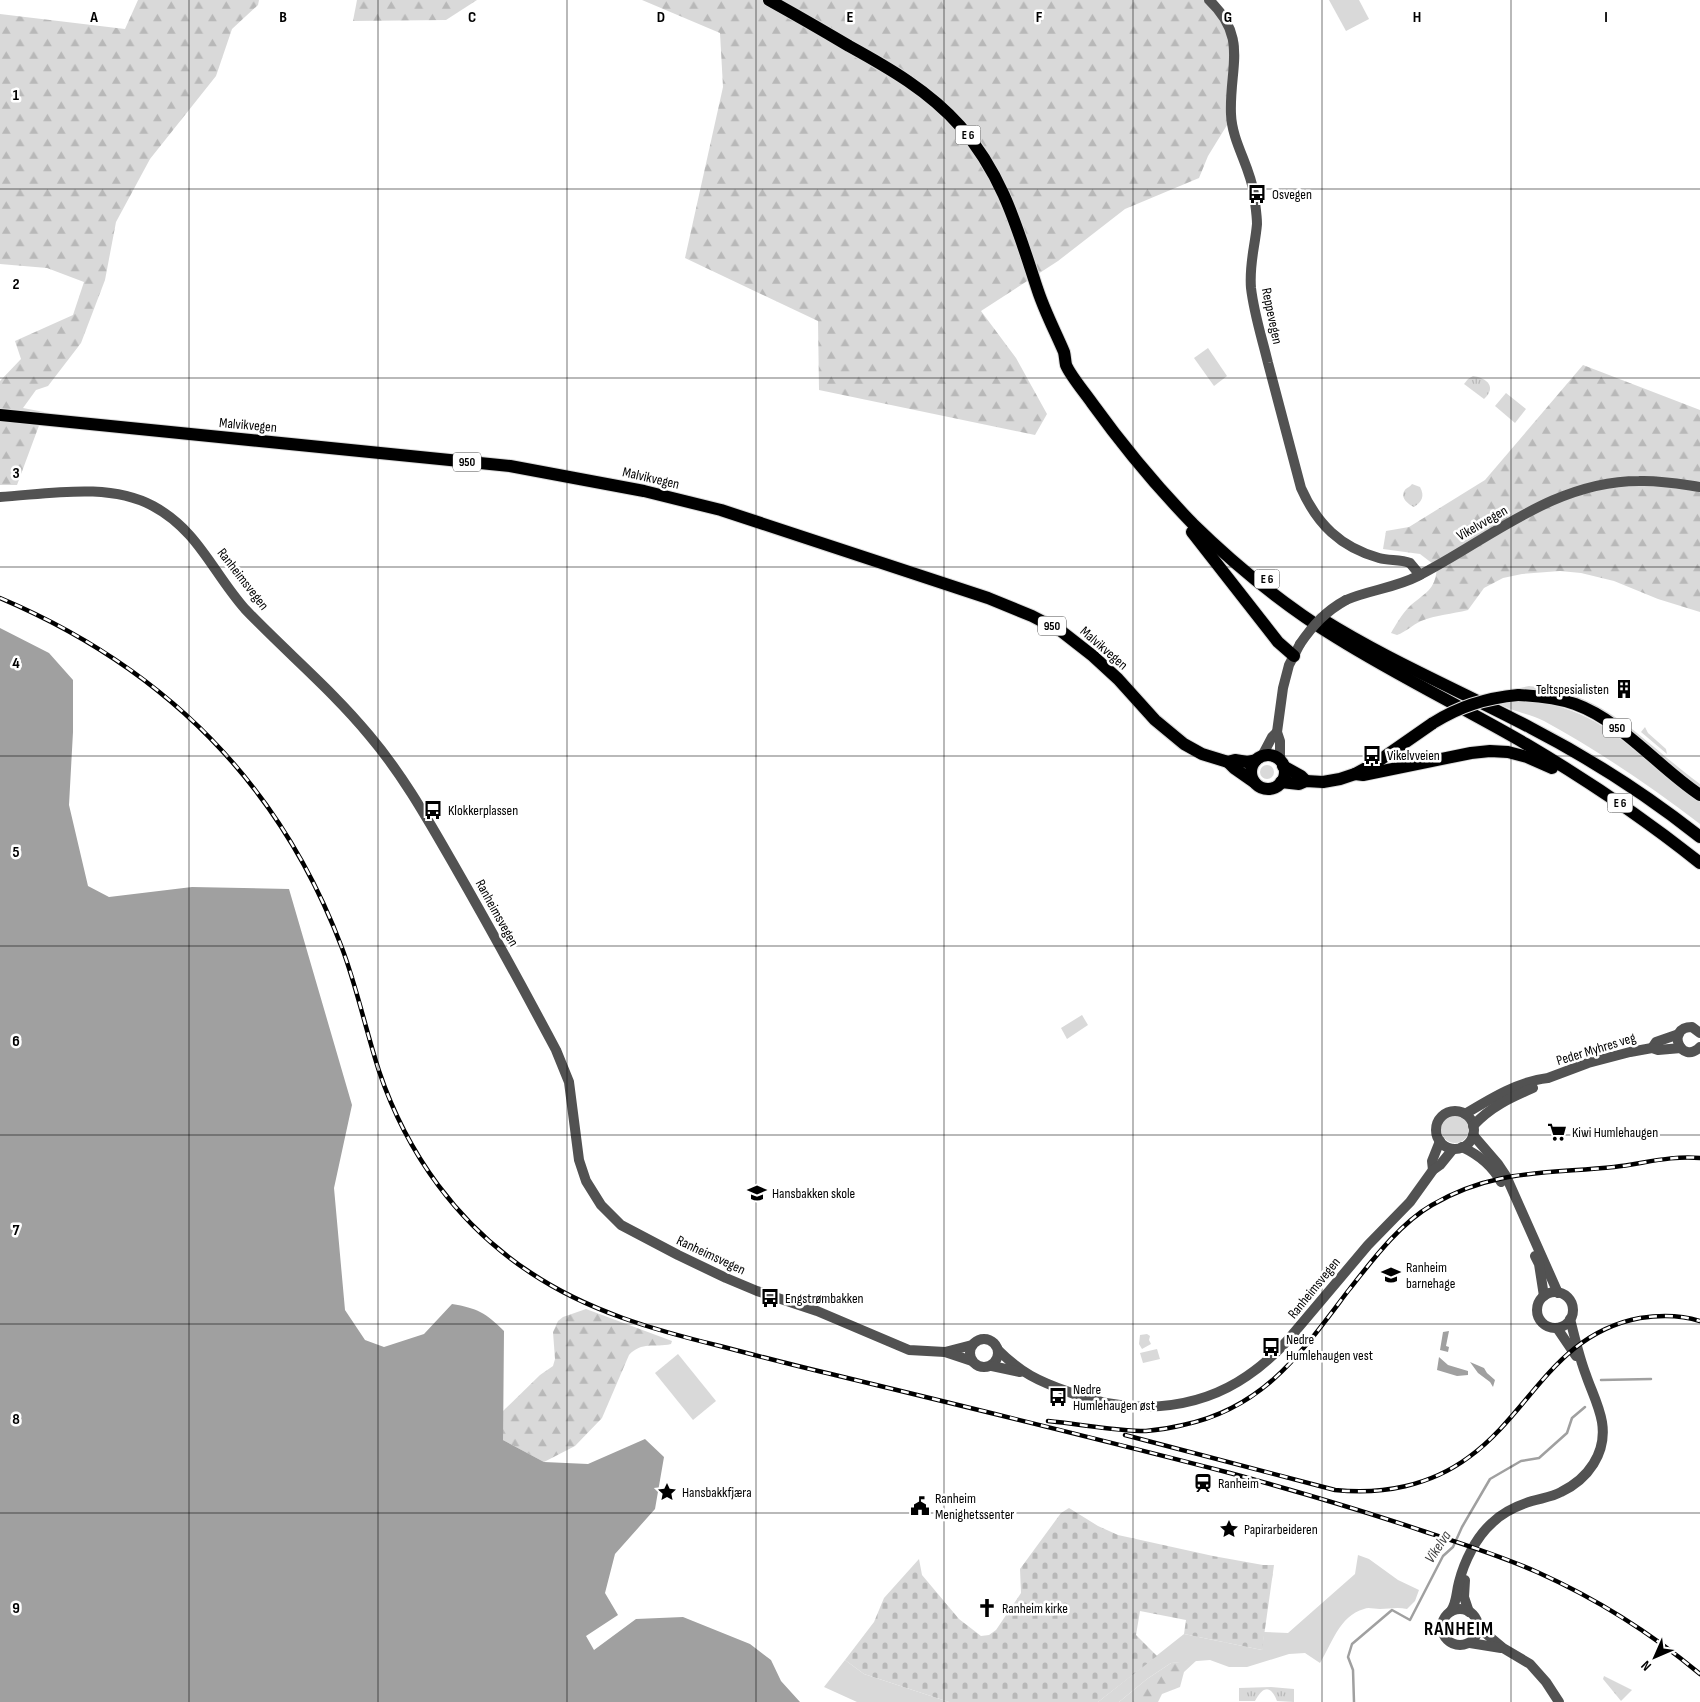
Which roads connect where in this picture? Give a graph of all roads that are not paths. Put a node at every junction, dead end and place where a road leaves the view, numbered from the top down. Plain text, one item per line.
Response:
1 (769, 0) edge
2 (1209, 0) edge
3 (1065, 355) junction
4 (0, 415) edge
5 (1700, 487) edge
6 (0, 496) edge
7 (1176, 506) junction
8 (1420, 575) junction
9 (1294, 656) junction
10 (1277, 732) junction
11 (1259, 758) junction
12 (1228, 762) junction
13 (1282, 763) junction
14 (1355, 774) junction
15 (1579, 776) junction
16 (1306, 781) junction
17 (1254, 782) junction
18 (1281, 782) junction
19 (1700, 795) edge
20 (1700, 837) edge
21 (1700, 863) edge
22 (1700, 1033) edge
23 (1679, 1034) junction
24 (1700, 1047) edge
25 (1652, 1048) junction
26 (1681, 1048) junction
27 (1548, 1078) junction
28 (1465, 1114) junction
29 (1473, 1130) junction
30 (1440, 1141) junction
31 (1457, 1148) junction
32 (1433, 1170) junction
33 (1558, 1293) junction
34 (1544, 1296) junction
35 (1570, 1320) junction
36 (1557, 1328) junction
37 (972, 1345) junction
38 (998, 1350) junction
39 (945, 1352) junction
40 (972, 1361) junction
41 (992, 1366) junction
42 (1023, 1372) junction
43 (1586, 1376) junction
44 (1465, 1564) junction
45 (1451, 1611) junction
46 (1469, 1612) junction
47 (1478, 1626) junction
48 (1470, 1643) junction
49 (1503, 1648) junction
50 (1559, 1702) edge

1 - 3 main road, E 6
2 - 8 street, Reppevegen
3 - 7 main road, E 6
3 - 20 main road, E 6
4 - 12 main road, Malvikvegen / 950
5 - 8 street, Vikelvvegen
6 - 39 street, Ranheimsvegen
7 - 9 main road, E 6
7 - 15 main road, E 6
8 - 9 street, Vikelvvegen, bridge
9 - 10 street
10 - 11 street
10 - 13 street
11 - 12 main road, Malvikvegen / 950
11 - 13 main road, 950
11 - 17 main road
12 - 17 main road, Malvikvegen / 950
13 - 16 main road, 950
13 - 18 main road
14 - 15 main road, E 6
14 - 16 main road, 950
14 - 19 main road, 950, bridge
15 - 21 main road, E 6
16 - 18 main road, 950
17 - 18 main road, 950
22 - 23 street, Peder Myhres veg
23 - 25 street, Peder Myhres veg
23 - 26 street
24 - 26 street, Peder Myhres veg
25 - 26 street, Peder Myhres veg
25 - 27 street, Peder Myhres veg
27 - 28 street, Peder Myhres veg
27 - 29 street, Peder Myhres veg
28 - 29 street
28 - 30 street
29 - 31 street
29 - 33 street
30 - 31 street
30 - 32 street, Ranheimsvegen
31 - 32 street, Ranheimsvegen
31 - 34 street
32 - 42 street, Ranheimsvegen
33 - 34 street
33 - 35 street
34 - 36 street
35 - 36 street
35 - 43 street
36 - 43 street
37 - 38 street
37 - 39 street, Ranheimsvegen
37 - 40 street
38 - 41 street
38 - 42 street, Ranheimsvegen
39 - 40 street, Ranheimsvegen
40 - 41 street
41 - 42 street, Ranheimsvegen
43 - 44 street
44 - 45 street
44 - 46 street
45 - 46 street
45 - 48 street
46 - 47 street
47 - 48 street
47 - 49 street
48 - 49 street
49 - 50 street

